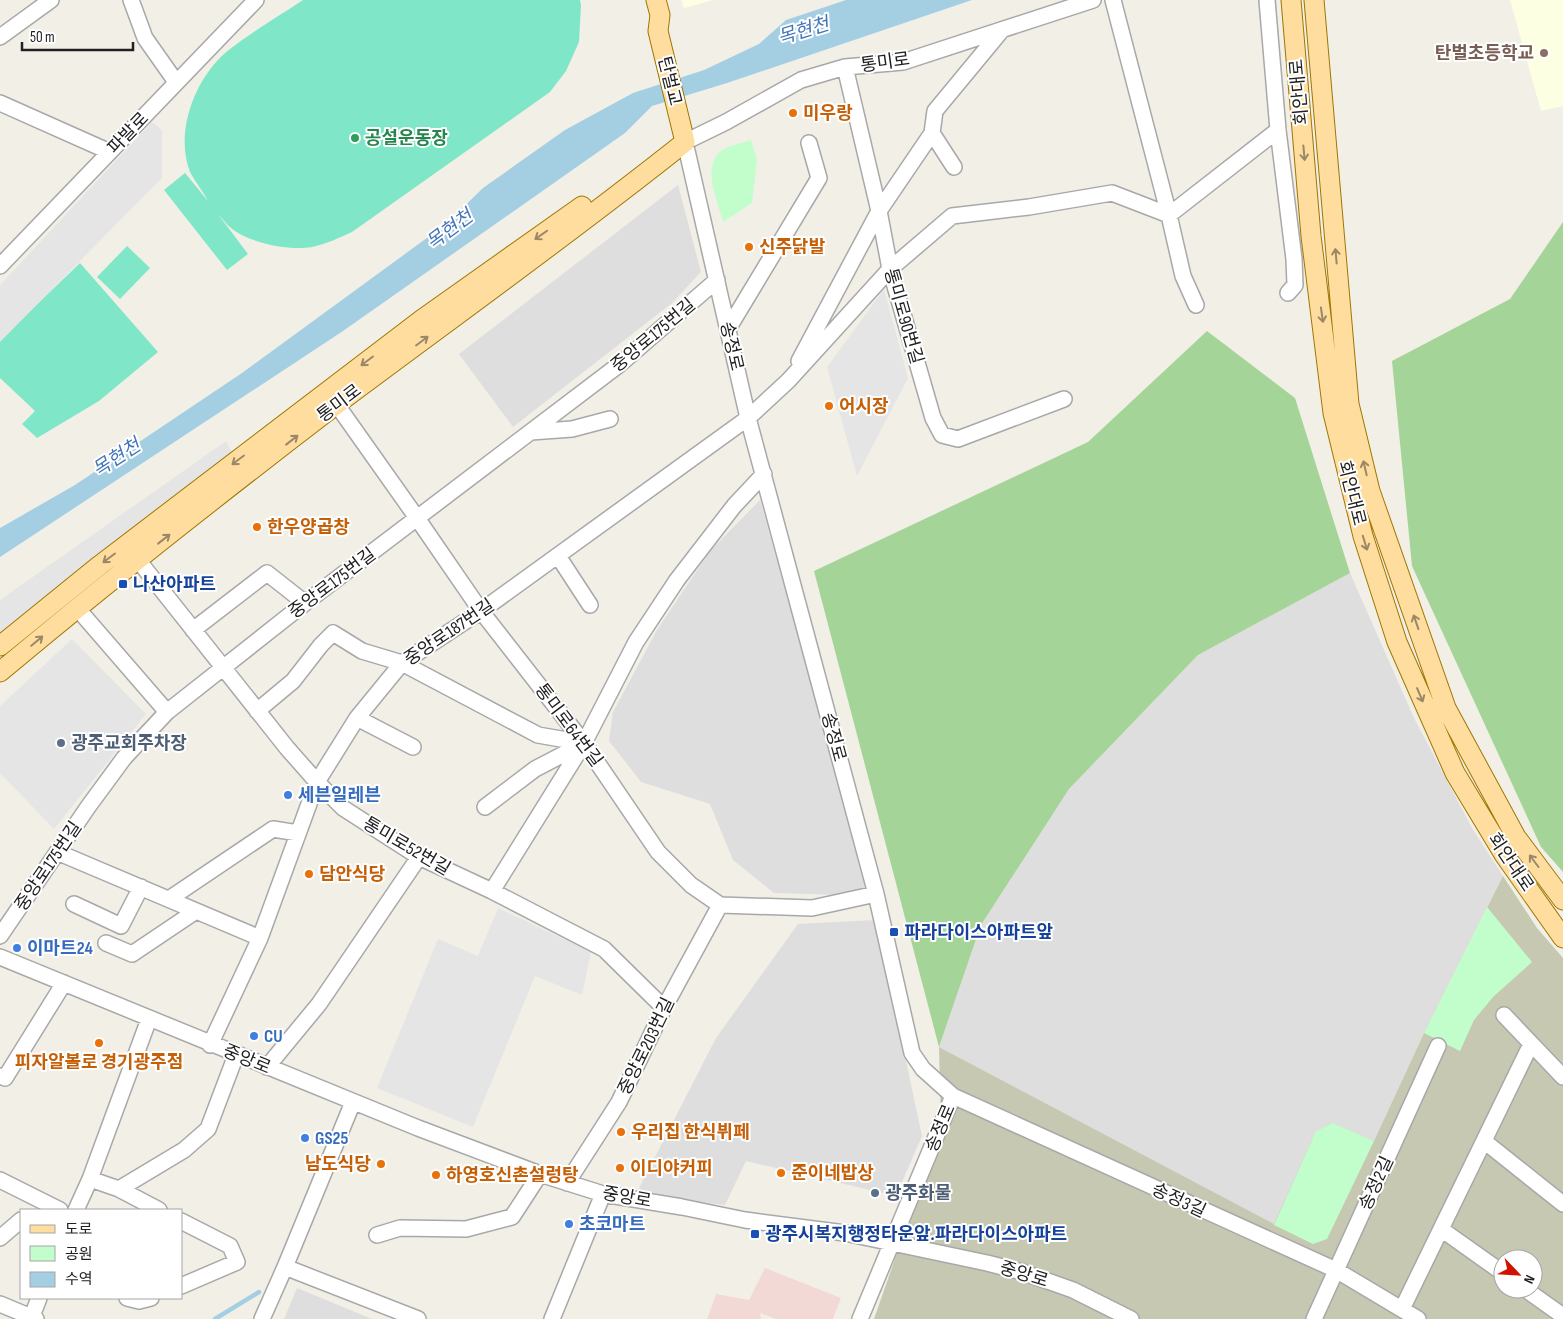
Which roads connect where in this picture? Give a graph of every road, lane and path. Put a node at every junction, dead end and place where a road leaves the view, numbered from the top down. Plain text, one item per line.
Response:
1 (51, 0) edge
2 (131, 0) edge
3 (256, 0) edge
4 (645, 0) edge
5 (656, 0) edge
6 (1094, 0) edge
7 (1113, 0) edge
8 (1267, 0) edge
9 (1291, 0) edge
10 (1314, 0) edge
11 (1002, 30) junction
12 (658, 32) junction
13 (0, 37) edge
14 (845, 67) junction
15 (176, 82) junction
16 (0, 103) edge
17 (1278, 130) junction
18 (932, 133) junction
19 (683, 136) junction
20 (809, 143) dead end
21 (110, 152) junction
22 (954, 167) dead end
23 (879, 211) junction
24 (1169, 215) junction
25 (0, 266) edge
26 (890, 269) junction
27 (717, 280) junction
28 (1288, 293) dead end
29 (1196, 305) dead end
30 (728, 330) junction
31 (788, 381) junction
32 (1064, 399) dead end
33 (336, 405) junction
34 (748, 418) junction
35 (610, 419) dead end
36 (531, 432) junction
37 (764, 474) junction
38 (417, 518) junction
39 (558, 556) junction
40 (138, 560) junction
41 (305, 603) junction
42 (590, 605) dead end
43 (77, 608) junction
44 (481, 611) junction
45 (193, 630) junction
46 (0, 646) edge
47 (402, 663) junction
48 (223, 667) junction
49 (0, 672) edge
50 (257, 710) junction
51 (167, 712) junction
52 (357, 718) junction
53 (584, 743) junction
54 (413, 748) dead end
55 (317, 782) junction
56 (485, 807) dead end
57 (298, 833) junction
58 (57, 852) junction
59 (419, 857) junction
60 (141, 887) junction
61 (492, 891) junction
62 (876, 894) junction
63 (169, 899) junction
64 (1563, 900) edge
65 (74, 904) dead end
66 (720, 905) junction
67 (196, 911) junction
68 (0, 936) edge
69 (260, 938) junction
70 (1563, 938) edge
71 (106, 943) dead end
72 (0, 957) edge
73 (64, 983) junction
74 (664, 1008) junction
75 (1504, 1015) dead end
76 (149, 1019) junction
77 (1531, 1044) junction
78 (210, 1045) junction
79 (1438, 1046) dead end
80 (236, 1055) junction
81 (268, 1067) junction
82 (0, 1076) edge
83 (1563, 1078) edge
84 (953, 1096) junction
85 (353, 1102) junction
86 (1484, 1141) junction
87 (540, 1174) junction
88 (90, 1179) junction
89 (0, 1180) edge
90 (567, 1183) junction
91 (119, 1189) junction
92 (603, 1194) junction
93 (1563, 1204) edge
94 (137, 1205) edge
95 (39, 1206) edge
96 (55, 1209) edge
97 (76, 1209) edge
98 (155, 1209) edge
99 (20, 1221) edge
100 (182, 1222) edge
101 (1441, 1229) junction
102 (377, 1235) dead end
103 (0, 1238) edge
104 (892, 1242) junction
105 (1493, 1266) edge
106 (285, 1267) junction
107 (1336, 1270) junction
108 (182, 1286) edge
109 (40, 1299) edge
110 (131, 1299) edge
111 (147, 1299) edge
112 (1540, 1299) edge
113 (0, 1304) edge
114 (1402, 1309) junction
115 (1563, 1316) edge
116 (33, 1318) edge
117 (262, 1319) edge
118 (418, 1319) edge
119 (552, 1319) edge
120 (860, 1319) edge
121 (1131, 1319) edge
122 (1314, 1319) edge
123 (1418, 1319) edge

1 - 13 street
2 - 15 street
3 - 15 street, 파발로
4 - 12 main road
5 - 12 main road
6 - 11 street, 통미로
7 - 24 street
8 - 17 street
9 -> 70 main road, 회안대로
64 -> 10 main road, 회안대로
11 - 14 street, 통미로
11 - 18 street
12 - 19 main road, 탄벌교
14 - 19 street, 통미로
14 - 23 street, 통미로90번길
15 - 21 street, 파발로
16 - 21 street
17 - 24 street
17 - 28 street
18 - 22 street
18 - 23 street
19 - 27 street, 송정로
33 -> 19 main road, 통미로
19 -> 46 main road, 통미로
20 - 30 street
21 - 25 street, 파발로
23 - 26 street, 통미로90번길
23 - 31 street
24 - 26 street
24 - 29 street
26 - 31 street
26 - 32 street, 통미로90번길
27 - 30 street, 송정로
27 - 36 street, 중앙로175번길
30 - 34 street, 송정로
31 - 34 street, 중앙로187번길
33 - 38 street, 통미로64번길
40 -> 33 main road, 통미로
34 - 37 street, 송정로
34 - 39 street, 중앙로187번길
35 - 36 street
36 - 38 street, 중앙로175번길
37 - 53 street
37 - 62 street, 송정로
38 - 41 street, 중앙로175번길
38 - 44 street, 통미로64번길
39 - 42 street
39 - 44 street, 중앙로187번길
40 - 43 main road, 통미로
40 - 45 street, 통미로52번길
41 - 45 street
41 - 48 street, 중앙로175번길
49 -> 43 main road, 통미로
43 - 51 street
44 - 47 street, 중앙로187번길
44 - 53 street, 통미로64번길
45 - 48 street, 통미로52번길
47 - 50 street
47 - 52 street, 중앙로187번길
47 - 53 street
48 - 50 street, 통미로52번길
48 - 51 street, 중앙로175번길
50 - 55 street, 통미로52번길
51 - 58 street, 중앙로175번길
52 - 54 street
52 - 55 street, 중앙로187번길
53 - 56 street
53 - 61 street
53 - 66 street, 통미로64번길
55 - 57 street, 중앙로187번길
55 - 59 street, 통미로52번길
57 - 63 street
57 - 69 street, 중앙로187번길
58 - 60 street
58 - 68 street, 중앙로175번길
59 - 61 street, 통미로52번길
59 - 81 street
60 - 63 street
60 - 65 street
61 - 74 street, 통미로52번길
62 - 66 street
62 - 84 street, 송정로
63 - 67 street
66 - 74 street, 중앙로203번길
67 - 69 street
67 - 71 street
69 - 78 street, 중앙로187번길
72 - 73 street, 중앙로
73 - 76 street, 중앙로
73 - 82 street
74 - 90 street, 중앙로203번길
75 - 77 street
76 - 78 street, 중앙로
76 - 88 street
77 - 83 street
77 - 86 street
78 - 80 street, 중앙로
79 - 107 street, 송정2길
80 - 81 street, 중앙로
80 - 91 street
81 - 85 street, 중앙로
84 - 104 street, 송정로
84 - 107 street, 송정3길
85 - 87 street, 중앙로
85 - 106 street
86 - 93 street
86 - 101 street
87 - 90 street, 중앙로
87 - 102 street
88 - 91 street
88 - 97 street
89 - 95 street
90 - 92 street, 중앙로
91 - 94 street
92 - 104 street, 중앙로
92 - 119 street
94 - 98 street
95 - 96 street
99 - 103 street
100 - 108 street
101 - 105 street
101 - 114 street
104 - 120 street, 송정로
104 - 121 street, 중앙로
106 - 117 street
106 - 118 street
107 - 114 street, 송정3길
107 - 122 street, 송정2길
109 - 116 street
110 - 111 street
112 - 115 street
113 - 116 street
114 - 123 street, 송정3길

